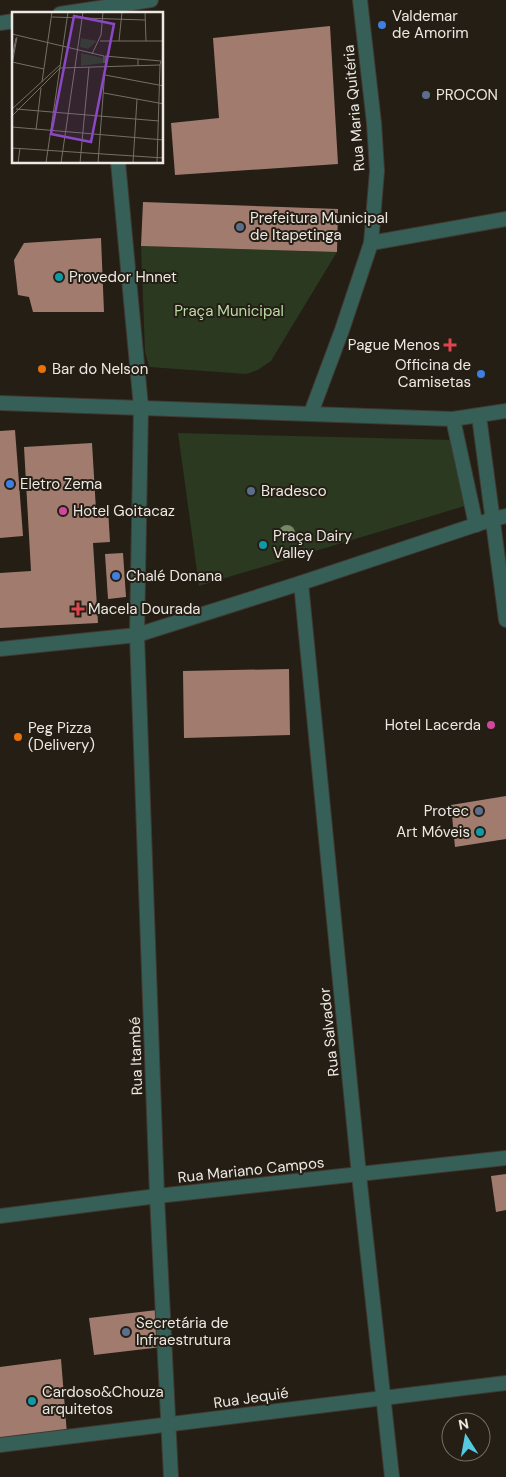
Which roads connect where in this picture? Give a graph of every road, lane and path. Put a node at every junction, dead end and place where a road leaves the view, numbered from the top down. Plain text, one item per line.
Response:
1 (151, 0) edge
2 (360, 0) edge
3 (103, 7) edge
4 (72, 12) edge
5 (118, 164) edge
6 (506, 220) edge
7 (371, 243) junction
8 (0, 403) edge
9 (141, 407) junction
10 (506, 411) edge
11 (311, 413) junction
12 (479, 416) junction
13 (453, 419) junction
14 (500, 517) edge
15 (476, 525) junction
16 (301, 583) junction
17 (506, 620) edge
18 (137, 635) junction
19 (0, 649) edge
20 (506, 1158) edge
21 (359, 1175) junction
22 (158, 1196) junction
23 (0, 1216) edge
24 (506, 1383) edge
25 (384, 1396) junction
26 (168, 1425) junction
27 (0, 1445) edge
28 (172, 1477) edge
29 (392, 1477) edge

1 - 3 street
2 - 7 street, Rua Maria Quitéria
3 - 4 street
5 - 9 street
6 - 7 street
7 - 11 street, Rua Maria Quitéria
8 - 9 street
9 - 11 street
9 - 18 street
10 - 12 street
11 - 13 street
12 - 13 street
12 - 14 street
13 - 15 street
14 - 15 street
14 - 17 street
15 - 16 street
16 - 18 street
16 - 21 street, Rua Salvador
18 - 19 street
18 - 22 street, Rua Itambé
20 - 21 street, Rua Mariano Campos
21 - 22 street, Rua Mariano Campos
21 - 25 street, Rua Salvador
22 - 23 street, Rua Mariano Campos
22 - 26 street, Rua Itambé
24 - 25 street, Rua Jequié
25 - 26 street, Rua Jequié
25 - 29 street, Rua Salvador
26 - 27 street, Rua Jequié
26 - 28 street, Rua Itambé

